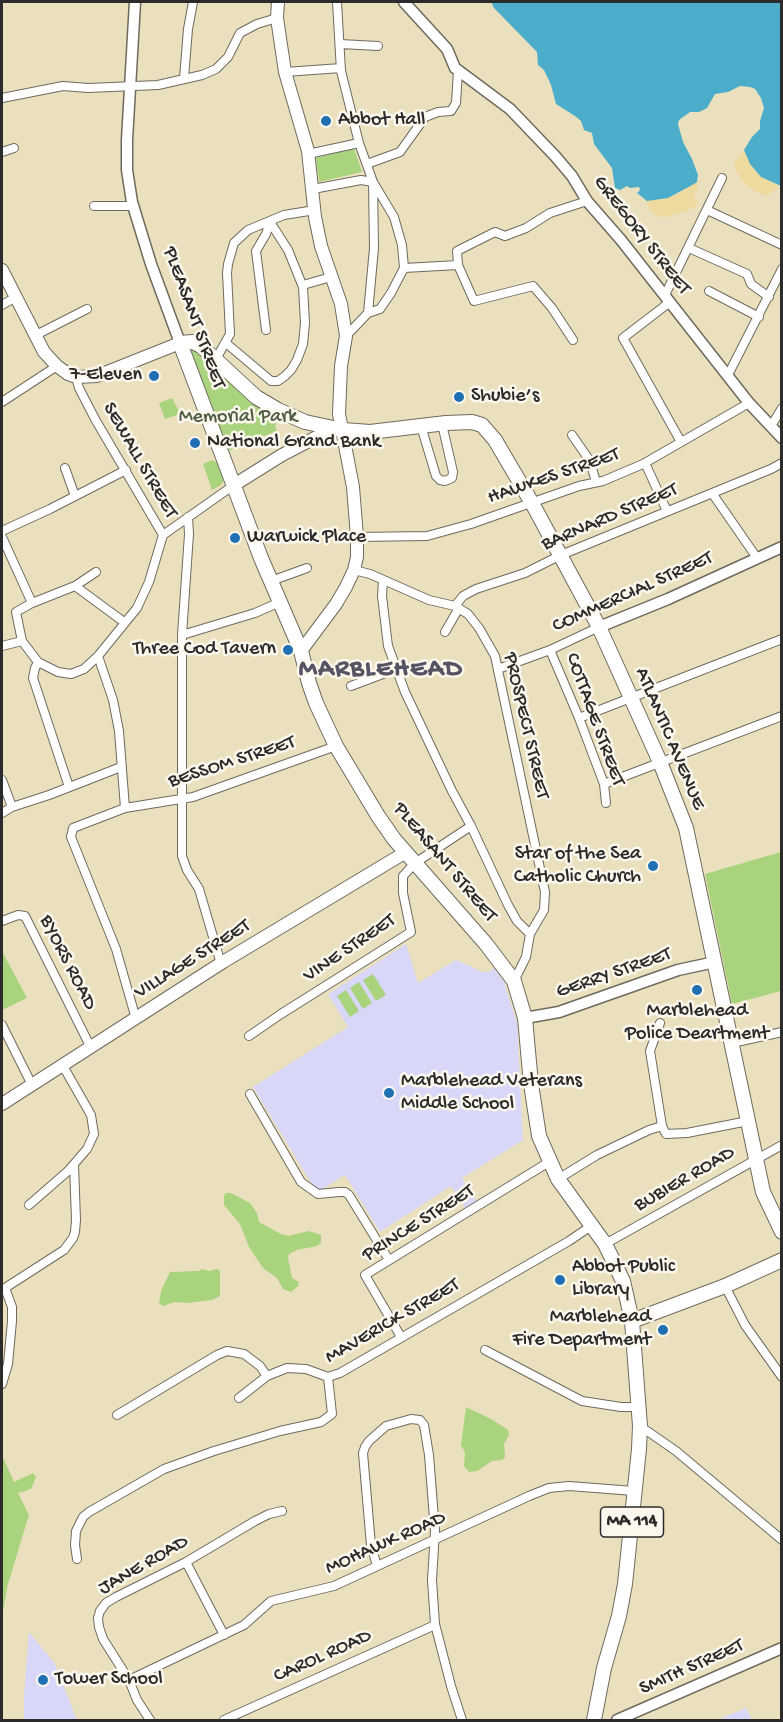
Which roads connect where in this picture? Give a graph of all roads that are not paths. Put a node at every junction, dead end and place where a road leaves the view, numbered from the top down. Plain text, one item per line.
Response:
1 (135, 2) edge
2 (193, 2) edge
3 (278, 2) edge
4 (335, 2) edge
5 (404, 2) edge
6 (277, 18) junction
7 (340, 44) junction
8 (378, 46) dead end
9 (341, 68) junction
10 (459, 71) junction
11 (285, 72) junction
12 (183, 78) junction
13 (130, 86) junction
14 (2, 98) edge
15 (359, 143) junction
16 (14, 148) dead end
17 (2, 152) edge
18 (308, 154) junction
19 (367, 164) junction
20 (722, 178) dead end
21 (373, 182) junction
22 (313, 189) junction
23 (587, 201) junction
24 (94, 206) dead end
25 (133, 206) junction
26 (315, 210) junction
27 (707, 210) junction
28 (270, 222) junction
29 (782, 245) edge
30 (689, 248) junction
31 (458, 265) junction
32 (404, 268) junction
33 (782, 269) edge
34 (2, 270) edge
35 (331, 277) junction
36 (303, 285) junction
37 (777, 289) edge
38 (709, 291) dead end
39 (16, 297) junction
40 (769, 297) junction
41 (667, 299) junction
42 (2, 305) edge
43 (87, 309) dead end
44 (368, 313) junction
45 (759, 317) junction
46 (266, 330) dead end
47 (36, 335) junction
48 (346, 336) junction
49 (573, 340) dead end
50 (180, 343) junction
51 (226, 343) junction
52 (216, 359) junction
53 (57, 366) junction
54 (728, 375) junction
55 (194, 376) junction
56 (76, 377) junction
57 (2, 402) edge
58 (749, 403) junction
59 (782, 408) edge
60 (305, 422) junction
61 (442, 424) junction
62 (421, 426) junction
63 (771, 426) junction
64 (339, 429) junction
65 (572, 435) dead end
66 (313, 438) junction
67 (782, 438) edge
68 (681, 442) junction
69 (645, 463) junction
70 (782, 463) edge
71 (65, 468) dead end
72 (126, 470) junction
73 (596, 482) junction
74 (234, 485) junction
75 (712, 493) junction
76 (75, 496) junction
77 (532, 503) junction
78 (667, 512) junction
79 (188, 517) junction
80 (2, 531) edge
81 (163, 535) junction
82 (2, 537) edge
83 (357, 537) junction
84 (782, 547) edge
85 (561, 555) junction
86 (757, 558) junction
87 (307, 567) dead end
88 (354, 570) junction
89 (96, 572) dead end
90 (383, 580) junction
91 (271, 581) junction
92 (75, 586) junction
93 (280, 602) junction
94 (32, 603) junction
95 (457, 607) junction
96 (124, 622) junction
97 (599, 627) junction
98 (445, 632) dead end
99 (182, 635) junction
100 (782, 639) edge
101 (22, 641) junction
102 (2, 646) edge
103 (550, 650) junction
104 (301, 651) junction
105 (98, 656) junction
106 (38, 662) junction
107 (396, 669) junction
108 (498, 669) junction
109 (351, 686) dead end
110 (631, 697) junction
111 (782, 716) edge
112 (579, 717) junction
113 (336, 746) junction
114 (660, 762) junction
115 (121, 767) junction
116 (2, 780) edge
117 (604, 784) junction
118 (69, 787) junction
119 (181, 799) junction
120 (606, 803) dead end
121 (12, 807) junction
122 (125, 808) junction
123 (2, 813) edge
124 (471, 826) junction
125 (406, 852) junction
126 (415, 863) junction
127 (2, 921) edge
128 (530, 934) junction
129 (715, 962) junction
130 (220, 964) junction
131 (514, 981) junction
132 (140, 1016) junction
133 (525, 1018) junction
134 (660, 1023) dead end
135 (2, 1025) edge
136 (782, 1032) edge
137 (249, 1036) dead end
138 (732, 1043) junction
139 (91, 1047) junction
140 (63, 1066) junction
141 (32, 1085) junction
142 (250, 1094) dead end
143 (2, 1104) edge
144 (748, 1120) junction
145 (662, 1126) junction
146 (782, 1145) edge
147 (756, 1159) junction
148 (549, 1162) junction
149 (74, 1165) junction
150 (558, 1179) junction
151 (29, 1205) dead end
152 (591, 1226) junction
153 (782, 1232) edge
154 (606, 1244) junction
155 (389, 1260) junction
156 (782, 1260) edge
157 (725, 1286) junction
158 (3, 1289) edge
159 (632, 1321) junction
160 (401, 1337) junction
161 (484, 1350) dead end
162 (267, 1376) junction
163 (328, 1377) junction
164 (782, 1377) edge
165 (2, 1384) edge
166 (239, 1398) dead end
167 (639, 1407) junction
168 (117, 1415) dead end
169 (640, 1426) junction
170 (634, 1491) junction
171 (282, 1511) dead end
172 (435, 1540) junction
173 (782, 1540) edge
174 (76, 1559) dead end
175 (186, 1562) junction
176 (377, 1566) junction
177 (435, 1624) junction
178 (224, 1635) junction
179 (782, 1648) edge
180 (129, 1680) junction
181 (150, 1720) edge
182 (225, 1720) edge
183 (462, 1720) edge
184 (594, 1720) edge
185 (616, 1720) edge

1 - 13 street, PLEASANT STREET
2 - 12 street
3 - 6 main road
4 - 7 street
5 - 10 street
6 - 11 main road
6 - 12 street
7 - 8 street
7 - 9 street
9 - 11 street
9 - 15 street
10 - 19 street
10 - 23 street, GREGORY STREET
11 - 18 main road
12 - 13 street
13 - 14 street
13 - 25 street, PLEASANT STREET
15 - 18 street
15 - 19 street
16 - 17 street
18 - 22 main road
19 - 21 street
20 - 27 street
21 - 22 street
21 - 32 street
21 - 44 street
22 - 26 main road
23 - 31 street
23 - 41 street, GREGORY STREET
24 - 25 street
25 - 50 street, PLEASANT STREET
26 - 28 street
26 - 35 main road
27 - 29 street
27 - 30 street
28 - 36 street
28 - 46 street
28 - 51 street
30 - 40 street
30 - 41 street
31 - 32 street
31 - 49 street
32 - 44 street
33 - 37 street
34 - 39 main road
35 - 36 street
35 - 48 main road
36 - 51 street
37 - 40 street
38 - 45 street
39 - 42 street
39 - 47 main road
40 - 45 street
41 - 54 street, GREGORY STREET
41 - 68 street
43 - 47 street
44 - 48 street
45 - 54 street
47 - 53 main road
48 - 64 main road
50 - 52 main road, ATLANTIC AVENUE
50 - 55 main road, PLEASANT STREET
50 - 56 main road
51 - 52 street
52 - 55 main road
52 - 60 main road, ATLANTIC AVENUE
53 - 56 main road
53 - 57 street
54 - 58 street, GREGORY STREET
55 - 74 main road, PLEASANT STREET
56 - 72 street, SEWALL STREET
58 - 63 street, GREGORY STREET
58 - 68 street, HAWKES STREET
59 - 63 street
60 - 64 main road, ATLANTIC AVENUE
60 - 66 main road
61 - 62 main road, ATLANTIC AVENUE
61 - 62 street
61 - 77 main road, ATLANTIC AVENUE
62 - 64 main road, ATLANTIC AVENUE
63 - 67 street, GREGORY STREET
64 - 66 main road
64 - 83 main road
65 - 73 street
66 - 74 main road
68 - 69 street, HAWKES STREET
69 - 73 street, HAWKES STREET
69 - 78 street
70 - 75 street, BARNARD STREET
71 - 76 street
72 - 76 street
72 - 81 street, SEWALL STREET
73 - 77 street, HAWKES STREET
74 - 79 street
74 - 91 main road, PLEASANT STREET
75 - 78 street, BARNARD STREET
75 - 86 street
76 - 80 street
77 - 83 street, HAWKES STREET
77 - 85 main road, ATLANTIC AVENUE
78 - 85 street, BARNARD STREET
79 - 81 street
79 - 99 street
81 - 96 street, SEWALL STREET
82 - 94 street
83 - 88 main road
84 - 86 street, COMMERCIAL STREET
85 - 95 street, BARNARD STREET
85 - 97 main road, ATLANTIC AVENUE
86 - 97 street, COMMERCIAL STREET
87 - 91 street
88 - 90 street
88 - 104 main road
89 - 92 street
90 - 95 street
90 - 107 street
91 - 93 main road, PLEASANT STREET
92 - 94 street
92 - 96 street
93 - 99 street
93 - 104 main road, PLEASANT STREET
94 - 101 street
95 - 98 street
95 - 108 street, PROSPECT STREET
96 - 105 street, SEWALL STREET
97 - 103 street, COMMERCIAL STREET
97 - 110 main road, ATLANTIC AVENUE
99 - 119 street
100 - 110 street
101 - 102 street
101 - 106 street
103 - 108 street, COMMERCIAL STREET
103 - 112 street, COTTAGE STREET
104 - 113 main road, PLEASANT STREET
105 - 106 street, SEWALL STREET
105 - 115 street
106 - 118 street
107 - 109 street
107 - 124 street
108 - 128 street, PROSPECT STREET
110 - 112 street
110 - 114 main road, ATLANTIC AVENUE
111 - 114 street
112 - 117 street, COTTAGE STREET
113 - 119 street, BESSOM STREET
113 - 125 main road, PLEASANT STREET
114 - 117 street
114 - 129 main road, ATLANTIC AVENUE
115 - 118 street
115 - 122 street
116 - 121 street
117 - 120 street, COTTAGE STREET
118 - 121 street
119 - 122 street, BESSOM STREET
119 - 130 street
121 - 123 street
122 - 132 street, BESSOM STREET
124 - 126 street
124 - 128 street
125 - 126 main road, PLEASANT STREET
125 - 130 main road, VILLAGE STREET
126 - 131 main road, PLEASANT STREET
126 - 137 street, VINE STREET
127 - 139 street, BYORS ROAD
128 - 131 street, PROSPECT STREET
129 - 133 street, GERRY STREET
129 - 138 main road, ATLANTIC AVENUE
130 - 132 main road, VILLAGE STREET
131 - 133 main road, PLEASANT STREET
132 - 139 main road, VILLAGE STREET
133 - 148 main road, PLEASANT STREET
134 - 145 street
135 - 141 street
136 - 138 street
138 - 144 main road, ATLANTIC AVENUE
139 - 140 main road, VILLAGE STREET
140 - 141 main road, VILLAGE STREET
140 - 149 street
141 - 143 main road, VILLAGE STREET
142 - 155 street
144 - 145 street
144 - 147 main road, ATLANTIC AVENUE
145 - 150 street
146 - 147 street, BUBIER ROAD
147 - 153 main road, ATLANTIC AVENUE
147 - 154 street, BUBIER ROAD
148 - 150 main road, PLEASANT STREET
148 - 155 street, PRINCE STREET
149 - 151 street
149 - 158 street
150 - 152 main road, PLEASANT STREET
152 - 154 main road, PLEASANT STREET
152 - 160 street, MAVERICK STREET
154 - 159 main road, PLEASANT STREET
155 - 160 street, PRINCE STREET
156 - 157 main road
157 - 159 main road
157 - 164 street
158 - 165 street
159 - 167 main road, PLEASANT STREET / MA 114
160 - 163 street, MAVERICK STREET
161 - 167 street
162 - 163 street
162 - 166 street
162 - 168 street
163 - 174 street, MAVERICK STREET
167 - 169 main road, PLEASANT STREET / MA 114
169 - 170 main road, PLEASANT STREET / MA 114
169 - 173 street
170 - 172 street, MOHAWK ROAD
170 - 184 main road, PLEASANT STREET / MA 114
171 - 175 street, JANE ROAD
172 - 176 street, MOHAWK ROAD
172 - 176 street
172 - 177 street
175 - 178 street
175 - 180 street, JANE ROAD
176 - 178 street, MOHAWK ROAD
177 - 182 street, CAROL ROAD
177 - 183 street
178 - 180 street, MOHAWK ROAD
179 - 185 street, SMITH STREET
180 - 181 street, JANE ROAD

